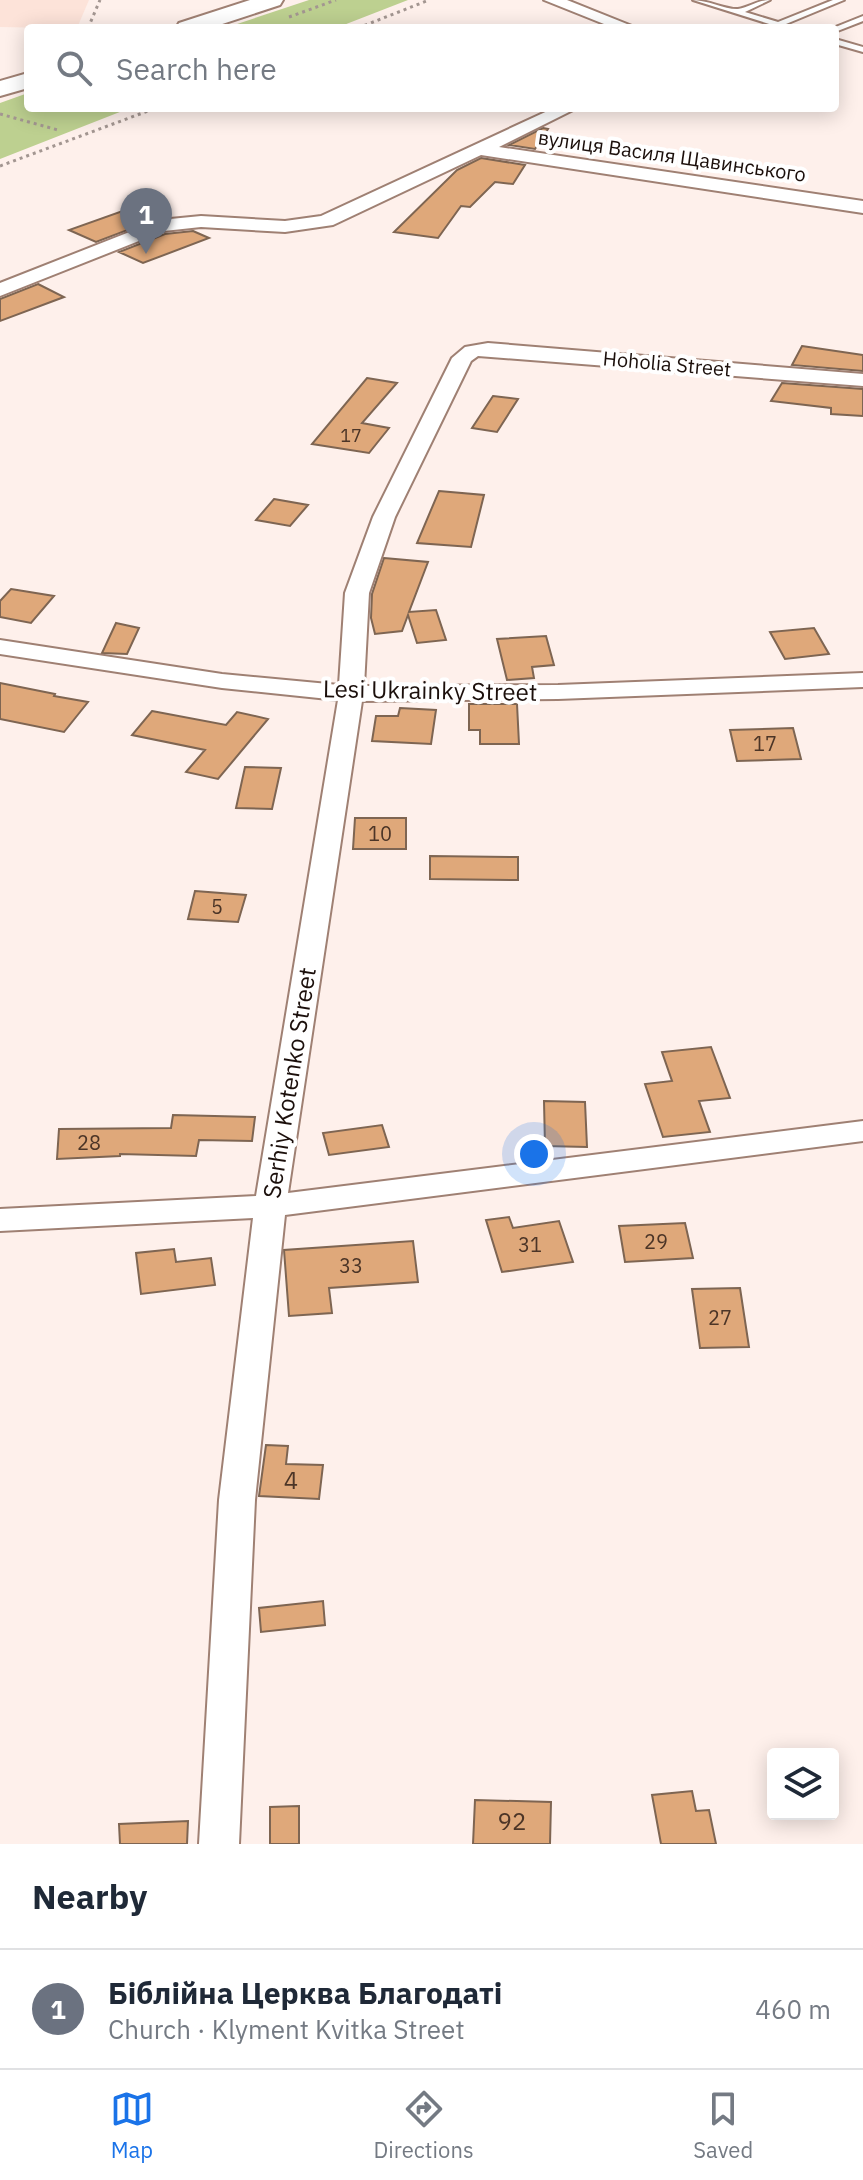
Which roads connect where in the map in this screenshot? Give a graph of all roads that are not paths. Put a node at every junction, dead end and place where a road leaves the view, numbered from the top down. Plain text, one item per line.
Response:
1 (552, 0) edge
2 (697, 0) edge
3 (766, 0) edge
4 (840, 0) edge
5 (278, 9) edge
6 (737, 12) junction
7 (863, 18) edge
8 (206, 24) edge
9 (618, 24) edge
10 (779, 24) joint
11 (839, 28) edge
12 (839, 42) edge
13 (862, 49) edge
14 (24, 81) edge
15 (0, 89) edge
16 (559, 112) edge
17 (475, 149) junction
18 (863, 207) edge
19 (0, 290) edge
20 (472, 351) joint
21 (863, 380) edge
22 (0, 647) edge
23 (863, 680) edge
24 (351, 694) junction
25 (863, 1131) edge
26 (270, 1206) junction
27 (0, 1220) edge
28 (219, 1844) edge

1 - 9 street
2 - 6 lane
3 - 6 lane
4 - 10 lane
5 - 8 street
6 - 10 lane
7 - 11 lane
12 - 13 lane
14 - 15 street
16 - 17 street
17 - 18 street, вулиця Василя Щавинського
17 - 19 street
20 - 21 street, Hoholia Street
20 - 24 street, Serhiy Kotenko Street
22 - 24 street, Lesi Ukrainky Street
23 - 24 street, Lesi Ukrainky Street
24 - 26 street, Serhiy Kotenko Street
25 - 26 street
26 - 27 street
26 - 28 street, Serhiy Kotenko Street

